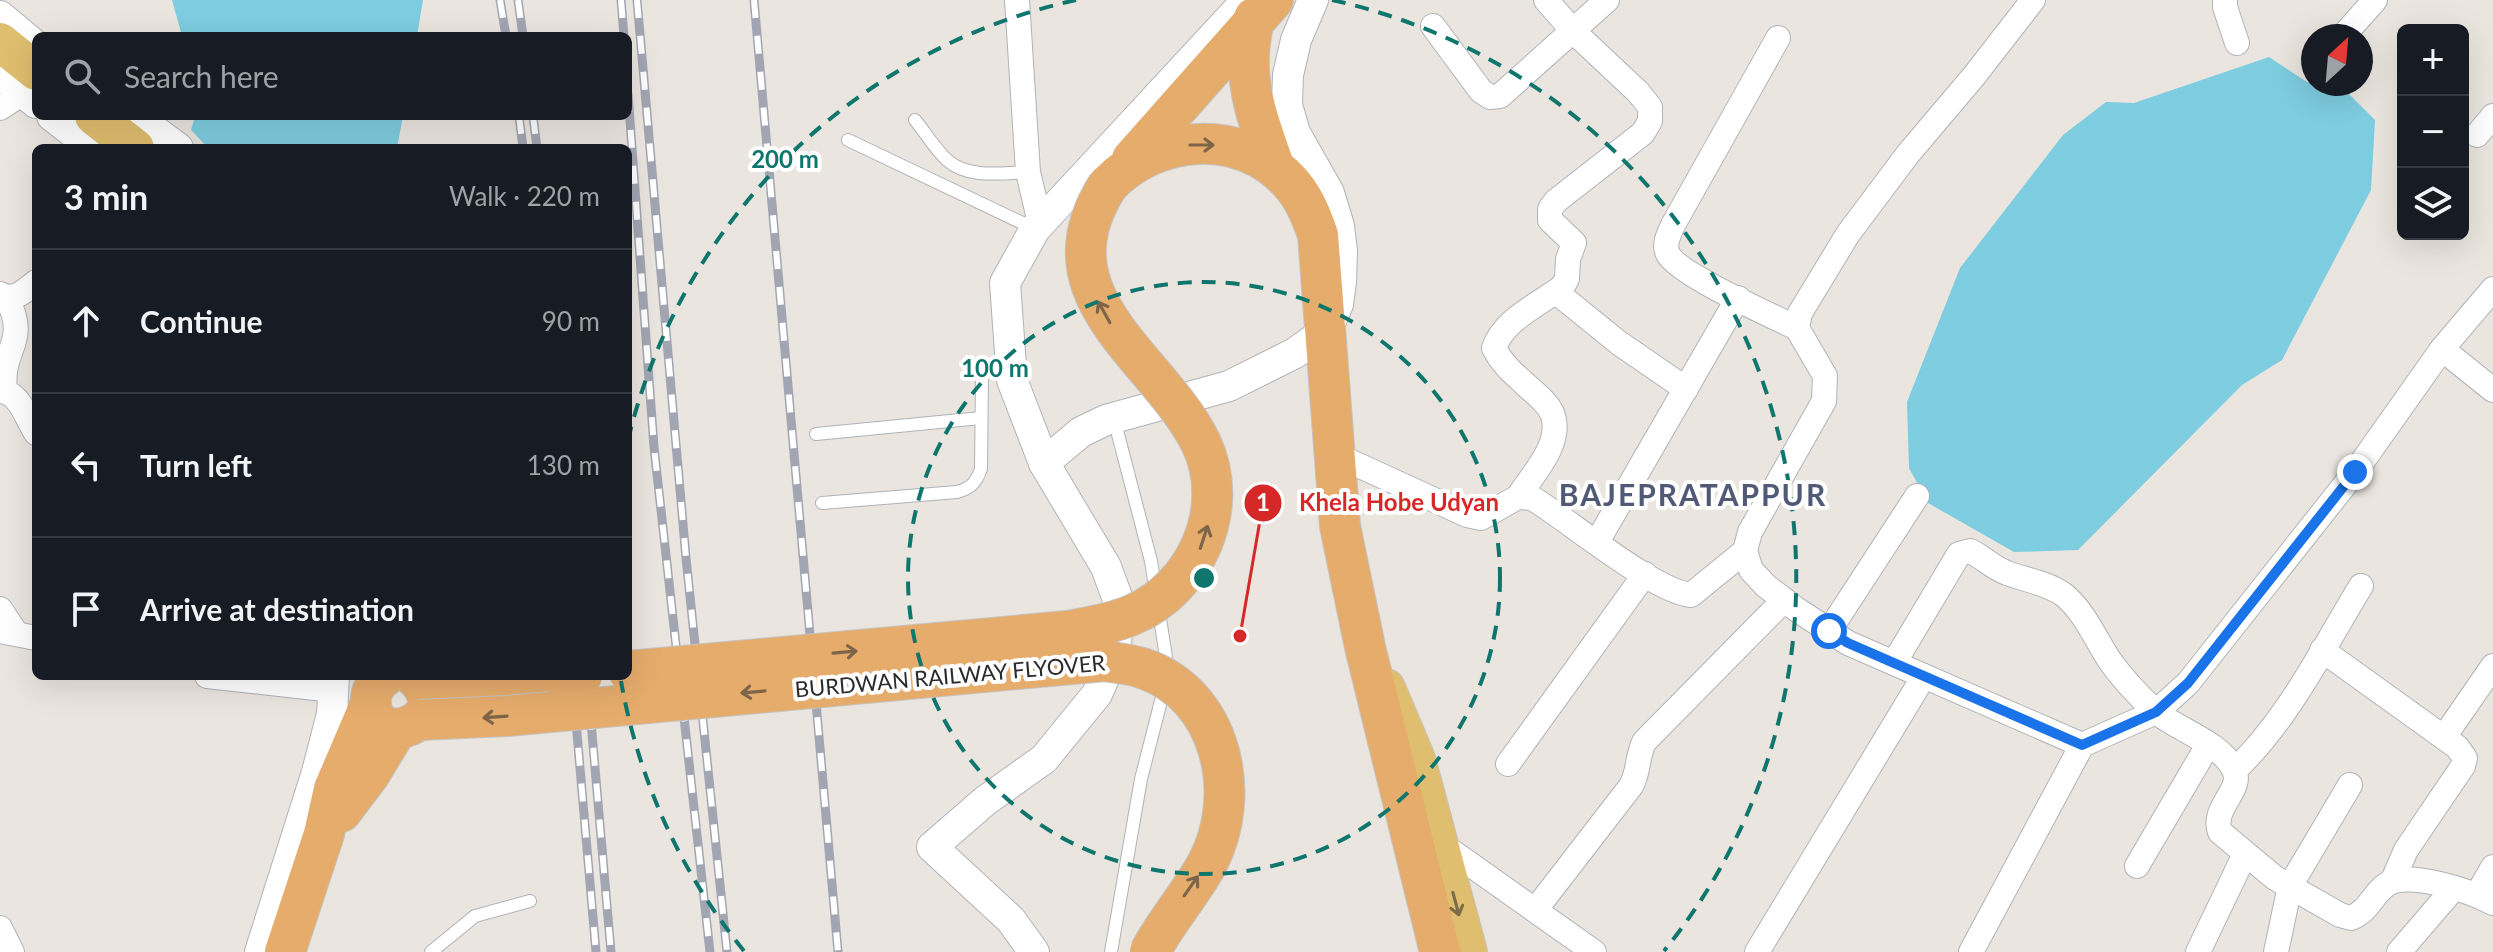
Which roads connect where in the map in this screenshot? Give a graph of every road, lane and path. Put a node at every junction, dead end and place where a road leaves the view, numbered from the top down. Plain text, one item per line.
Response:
1 (1017, 0) edge
2 (1313, 0) edge
3 (1546, 0) edge
4 (1607, 0) edge
5 (2033, 0) edge
6 (2225, 0) edge
7 (2375, 0) edge
8 (1258, 6) edge
9 (0, 16) edge
10 (2354, 24) edge
11 (1433, 26) dead end
12 (1574, 32) junction
13 (1778, 38) dead end
14 (0, 42) edge
15 (32, 43) edge
16 (2237, 43) dead end
17 (0, 73) edge
18 (24, 94) edge
19 (57, 120) edge
20 (99, 120) edge
21 (140, 120) edge
22 (915, 120) dead end
23 (848, 140) dead end
24 (88, 144) edge
25 (130, 144) edge
26 (173, 144) edge
27 (1274, 166) junction
28 (1028, 172) junction
29 (1116, 177) junction
30 (1037, 226) junction
31 (32, 285) edge
32 (2493, 289) edge
33 (1556, 292) junction
34 (4, 296) edge
35 (1738, 298) junction
36 (1797, 328) junction
37 (1327, 330) junction
38 (2442, 349) junction
39 (1011, 364) junction
40 (1686, 389) junction
41 (2493, 390) edge
42 (3, 391) edge
43 (1114, 417) junction
44 (981, 418) junction
45 (32, 426) edge
46 (816, 434) dead end
47 (1334, 454) junction
48 (1044, 463) junction
49 (1917, 496) dead end
50 (1518, 497) junction
51 (822, 503) dead end
52 (1597, 542) junction
53 (1745, 551) junction
54 (1645, 574) junction
55 (2361, 586) dead end
56 (1784, 600) junction
57 (0, 609) edge
58 (1829, 631) junction
59 (17, 634) edge
60 (1365, 647) junction
61 (2322, 650) junction
62 (1894, 663) junction
63 (2493, 666) edge
64 (632, 671) edge
65 (1924, 676) junction
66 (248, 680) edge
67 (537, 680) edge
68 (382, 693) edge
69 (2156, 712) junction
70 (2444, 737) junction
71 (2082, 745) junction
72 (2208, 745) junction
73 (1508, 764) dead end
74 (2235, 770) junction
75 (2350, 785) dead end
76 (1440, 843) junction
77 (2245, 854) junction
78 (2137, 866) dead end
79 (2493, 867) edge
80 (2393, 880) junction
81 (2290, 886) junction
82 (2475, 895) edge
83 (530, 901) dead end
84 (1536, 909) junction
85 (0, 928) edge
86 (1435, 933) edge
87 (12, 952) edge
88 (260, 952) edge
89 (285, 952) edge
90 (431, 952) edge
91 (1034, 952) edge
92 (1111, 952) edge
93 (1150, 952) edge
94 (1468, 952) edge
95 (1594, 952) edge
96 (1757, 952) edge
97 (1971, 952) edge
98 (2198, 952) edge
99 (2276, 952) edge
100 (2399, 952) edge

1 - 28 street
2 - 37 street
3 - 12 street
4 - 12 street
5 - 36 street
6 - 16 street
7 - 10 street
8 - 27 highway
8 - 29 highway, BURDWAN RAILWAY FLYOVER
8 - 30 street
9 - 15 street
11 - 12 street
12 - 33 street
13 - 35 street
14 - 18 main road
17 - 18 street
19 - 24 street
20 - 25 main road
21 - 26 street
22 - 28 lane
23 - 30 lane
29 -> 27 highway
27 - 37 highway
28 - 30 street
64 -> 29 highway, BURDWAN RAILWAY FLYOVER, bridge
30 - 39 street
31 - 34 street
32 - 38 street
33 - 40 street
33 - 50 street
34 - 42 street
35 - 36 street
35 - 40 street
36 - 53 street
37 - 43 street
37 - 47 highway
38 - 41 street
38 - 69 street
39 - 44 lane
39 - 48 street
40 - 52 street
42 - 45 street
43 - 48 street
43 - 92 lane
44 - 46 lane
44 - 51 lane
47 - 50 street
47 - 60 highway
48 - 91 street
49 - 58 street
50 - 52 street
52 - 54 street
53 - 54 street
53 - 56 street
54 - 73 street
55 - 61 street
56 - 58 street
56 - 84 street
57 - 59 street
58 - 62 street
60 - 76 main road
60 - 86 highway
61 - 70 street
61 - 74 street
62 - 65 street
62 - 69 street
63 - 70 street
65 - 71 street
65 - 96 street
66 - 68 street
67 - 68 highway, bridge
68 - 88 street
68 - 89 highway
93 -> 68 highway, BURDWAN RAILWAY FLYOVER, bridge
69 - 71 street
69 - 72 street
70 - 80 street
71 - 97 street
72 - 74 street
72 - 78 street
74 - 77 street
75 - 81 street
76 - 84 street
76 -> 94 main road
77 - 81 street
77 - 98 street
79 - 82 street
80 - 81 street
80 - 82 street
81 - 99 street
82 - 100 street
83 - 90 lane
84 - 95 street
85 - 87 street

